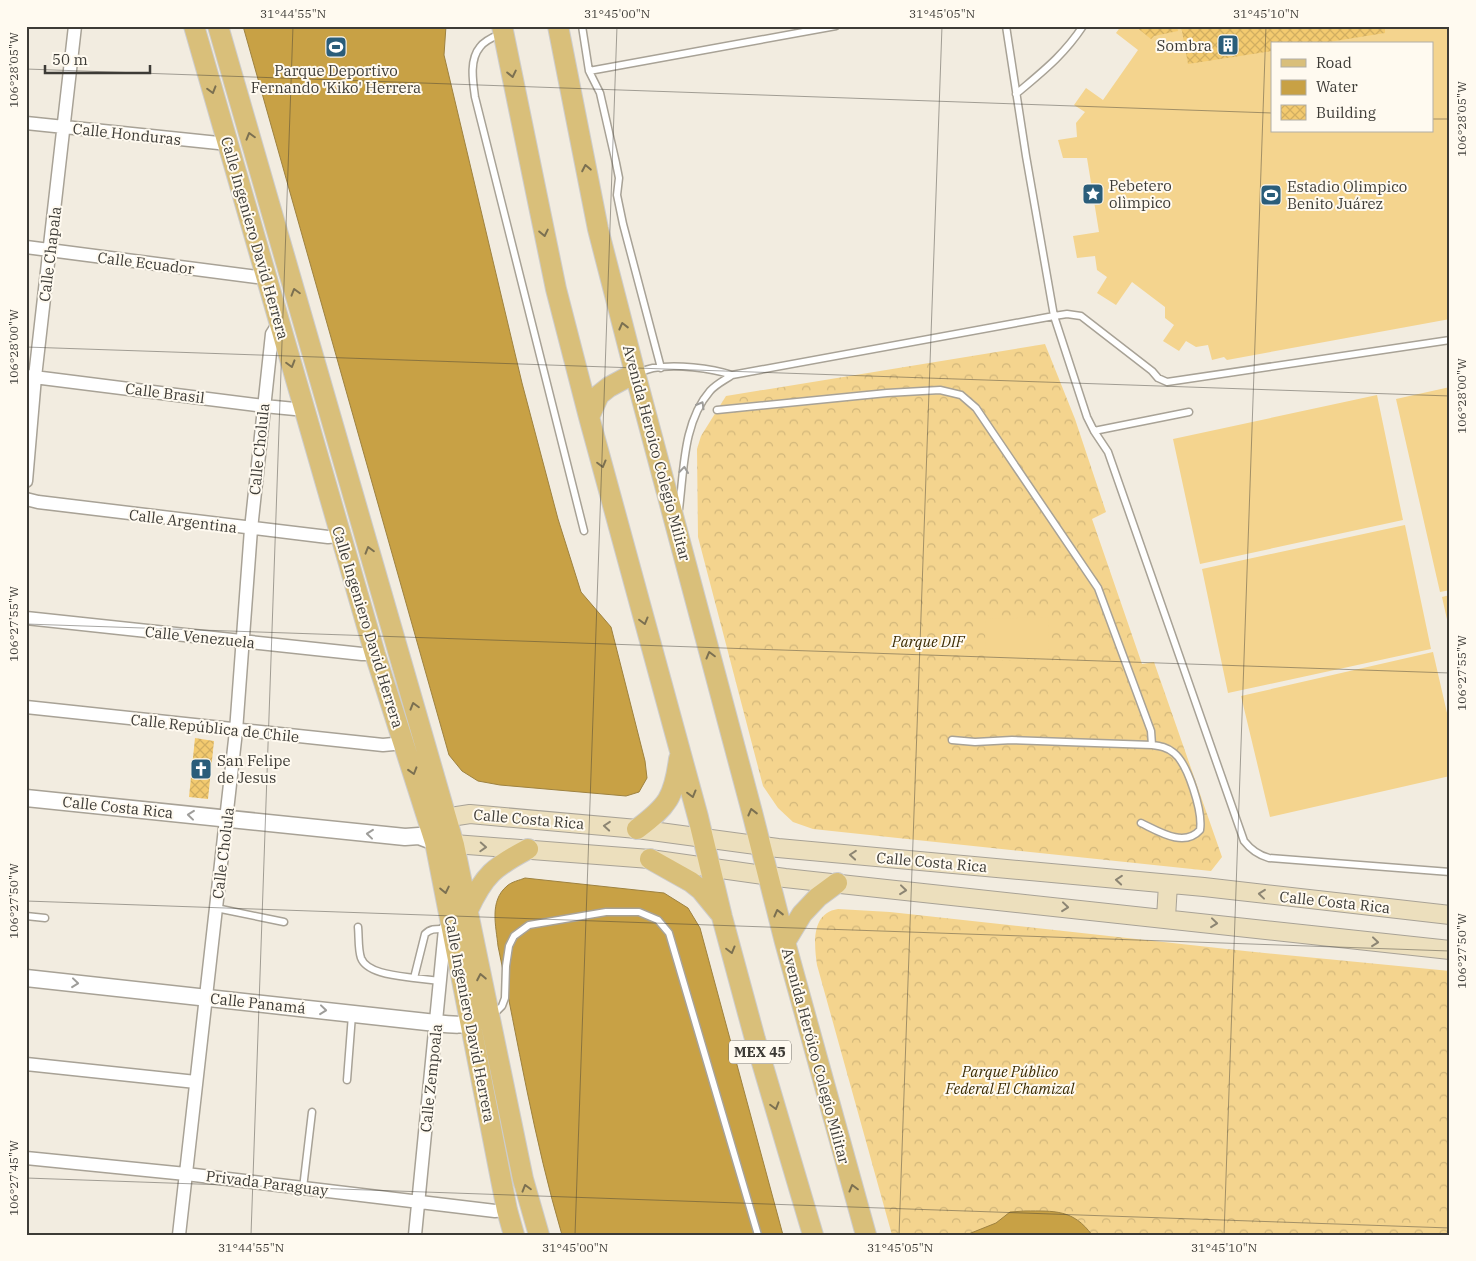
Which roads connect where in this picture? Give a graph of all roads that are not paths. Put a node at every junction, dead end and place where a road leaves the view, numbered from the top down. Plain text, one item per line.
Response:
1 (75, 26) edge
2 (194, 26) edge
3 (218, 26) edge
4 (558, 26) edge
5 (582, 26) edge
6 (836, 26) edge
7 (1006, 26) edge
8 (1083, 26) edge
9 (502, 29) edge
10 (589, 71) junction
11 (1016, 94) junction
12 (26, 123) edge
13 (64, 127) junction
14 (228, 144) junction
15 (26, 247) edge
16 (51, 251) junction
17 (266, 275) junction
18 (1054, 316) junction
19 (279, 323) junction
20 (1450, 340) edge
21 (661, 368) junction
22 (635, 373) junction
23 (732, 375) junction
24 (31, 377) edge
25 (264, 406) junction
26 (303, 408) junction
27 (717, 410) dead end
28 (1189, 412) dead end
29 (589, 417) junction
30 (1094, 431) junction
31 (26, 481) edge
32 (26, 499) edge
33 (677, 528) junction
34 (251, 529) junction
35 (584, 531) dead end
36 (340, 536) junction
37 (26, 618) edge
38 (243, 641) junction
39 (375, 654) junction
40 (26, 707) edge
41 (236, 731) junction
42 (952, 740) dead end
43 (404, 743) junction
44 (1152, 745) junction
45 (680, 752) junction
46 (26, 798) edge
47 (227, 819) junction
48 (1141, 823) dead end
49 (637, 829) junction
50 (437, 834) junction
51 (703, 836) junction
52 (760, 845) junction
53 (528, 849) junction
54 (650, 859) junction
55 (710, 869) junction
56 (1450, 872) edge
57 (768, 876) junction
58 (837, 883) junction
59 (1168, 884) junction
60 (216, 908) junction
61 (468, 910) junction
62 (1450, 915) edge
63 (26, 916) edge
64 (722, 917) junction
65 (45, 918) dead end
66 (1166, 918) junction
67 (284, 922) dead end
68 (358, 927) dead end
69 (449, 927) junction
70 (785, 942) junction
71 (1450, 950) edge
72 (26, 978) edge
73 (414, 978) junction
74 (440, 981) junction
75 (206, 997) junction
76 (352, 1013) junction
77 (489, 1018) junction
78 (436, 1023) junction
79 (470, 1024) junction
80 (26, 1064) edge
81 (346, 1080) dead end
82 (196, 1082) junction
83 (312, 1112) dead end
84 (26, 1158) edge
85 (186, 1174) junction
86 (303, 1188) junction
87 (419, 1202) junction
88 (507, 1210) junction
89 (179, 1235) edge
90 (415, 1235) edge
91 (514, 1235) edge
92 (539, 1235) edge
93 (758, 1235) edge
94 (813, 1235) edge
95 (866, 1235) edge

1 - 13 street, Calle Chapala
2 -> 14 main road, Calle Ingeniero David Herrera
50 -> 3 main road, Calle Ingeniero David Herrera
22 -> 4 main road, Avenida Heroico Colegio Militar
5 - 10 lane
6 - 10 lane
7 - 11 lane
8 - 11 lane
9 -> 29 main road
9 - 35 lane
10 - 21 lane
11 - 18 lane
12 - 13 street, Calle Honduras
13 - 14 street, Calle Honduras
13 - 16 street, Calle Chapala
14 - 17 main road, Calle Ingeniero David Herrera
15 - 16 street, Calle Ecuador
16 - 17 street, Calle Ecuador
16 - 24 street, Calle Chapala
17 - 19 main road, Calle Ingeniero David Herrera
18 - 20 lane
18 - 23 lane
18 - 30 lane
19 - 25 street, Calle Cholula
19 -> 26 main road, Calle Ingeniero David Herrera
21 - 22 lane
21 - 23 lane
22 - 29 main road
22 - 33 main road, Avenida Heroico Colegio Militar
33 -> 23 lane
24 - 25 street, Calle Brasil
24 - 31 street, Calle Chapala
25 - 26 street, Calle Brasil
25 - 34 street, Calle Cholula
26 - 36 main road, Calle Ingeniero David Herrera
27 - 44 lane
28 - 30 lane
29 -> 45 main road
30 - 56 lane
32 - 34 street, Calle Argentina
52 -> 33 main road, Avenida Heroico Colegio Militar
34 - 36 street, Calle Argentina
34 - 38 street, Calle Cholula
36 - 39 main road, Calle Ingeniero David Herrera
37 - 38 street, Calle Venezuela
38 - 39 street, Calle Venezuela
38 - 41 street, Calle Cholula
39 - 43 main road, Calle Ingeniero David Herrera
40 - 41 street, Calle República de Chile
41 - 43 street, Calle República de Chile
41 - 47 street, Calle Cholula
42 - 44 lane
43 -> 50 main road, Calle Ingeniero David Herrera
44 - 48 lane
45 - 49 main road
45 -> 51 main road
47 -> 46 street, Calle Costa Rica
50 -> 47 street, Calle Costa Rica
47 - 60 street, Calle Cholula
49 -> 50 main road, Calle Costa Rica
49 - 51 main road, Calle Costa Rica
50 -> 53 main road, Calle Costa Rica
50 - 61 main road, Calle Ingeniero David Herrera
50 -> 69 main road, Calle Ingeniero David Herrera
51 - 52 main road, Calle Costa Rica
51 - 55 main road
52 - 57 main road, Avenida Heroico Colegio Militar
59 -> 52 main road, Calle Costa Rica
53 - 54 main road, Calle Costa Rica
53 - 61 main road
54 - 55 main road, Calle Costa Rica
54 - 64 main road
55 - 57 main road, Calle Costa Rica
55 - 64 main road, MEX 45
57 - 58 main road, Calle Costa Rica
70 -> 57 main road, Avenida Heróico Colegio Militar / MEX 45
58 -> 66 main road, Calle Costa Rica
58 - 70 main road
62 -> 59 main road, Calle Costa Rica
59 - 66 main road
60 - 67 lane
60 - 75 street, Calle Cholula
77 -> 61 main road, Calle Ingeniero David Herrera
63 - 65 lane
64 -> 94 main road, MEX 45
66 -> 71 main road, Calle Costa Rica
68 - 73 lane
69 - 73 lane
69 - 74 street, Calle Zempoala
69 - 79 main road, Calle Ingeniero David Herrera
95 -> 70 main road, Avenida Heróico Colegio Militar / MEX 45
72 -> 75 street, Calle Panamá
73 - 74 lane
74 - 78 street, Calle Zempoala
75 -> 76 street, Calle Panamá
75 - 82 street, Calle Cholula
76 - 78 street, Calle Panamá
76 - 81 lane
77 - 79 street, Calle Panamá
92 -> 77 main road, Calle Ingeniero David Herrera
77 - 93 lane
78 - 79 street, Calle Panamá
78 - 87 street, Calle Zempoala
79 - 88 main road, Calle Ingeniero David Herrera
80 - 82 street
82 - 85 street, Calle Cholula
83 - 86 lane
84 - 85 street, Privada Paraguay
85 - 86 street, Privada Paraguay
85 - 89 street, Calle Cholula
86 - 87 street, Privada Paraguay
87 - 88 street, Privada Paraguay
87 - 90 street, Calle Zempoala
88 - 91 main road, Calle Ingeniero David Herrera

